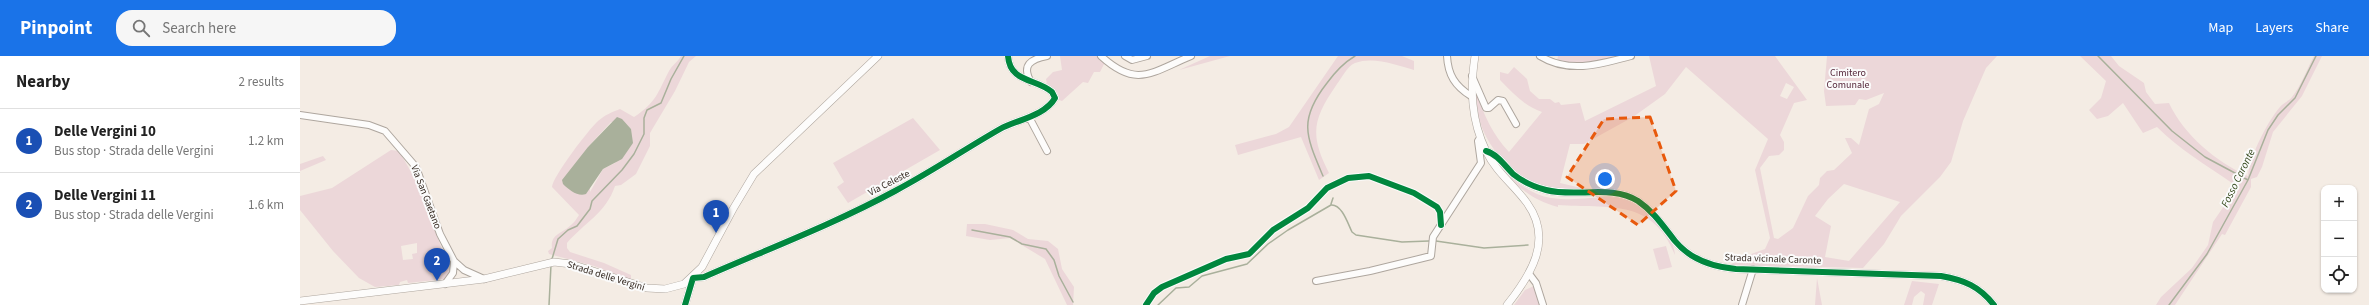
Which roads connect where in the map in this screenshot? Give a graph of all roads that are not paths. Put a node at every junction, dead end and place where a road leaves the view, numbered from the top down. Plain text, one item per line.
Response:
1 (878, 56) edge
2 (1008, 56) edge
3 (1047, 56) edge
4 (1103, 56) edge
5 (1125, 56) edge
6 (1147, 56) edge
7 (1191, 56) edge
8 (1447, 56) edge
9 (1475, 56) edge
10 (1540, 56) edge
11 (1631, 56) edge
12 (1472, 76) junction
13 (1030, 82) junction
14 (1471, 96) junction
15 (300, 115) edge
16 (1029, 117) junction
17 (1516, 124) dead end
18 (1480, 138) junction
19 (1047, 151) dead end
20 (1486, 151) junction
21 (454, 262) junction
22 (1752, 269) junction
23 (464, 270) junction
24 (454, 273) junction
25 (1530, 275) junction
26 (693, 278) junction
27 (484, 279) junction
28 (1316, 281) dead end
29 (461, 282) junction
30 (445, 284) junction
31 (300, 301) edge
32 (685, 305) edge
33 (1507, 305) edge
34 (1544, 305) edge
35 (1742, 305) edge
36 (1994, 305) edge

1 - 26 main road, Strada delle Vergini
2 - 13 street
3 - 13 street
4 - 7 street
5 - 6 street
8 - 14 street
9 - 12 main road
10 - 11 street
12 - 14 main road
12 - 17 street
13 - 16 street, Via Celeste
14 - 18 main road
15 - 21 street, Via San Gaetano
16 - 19 street
16 - 26 street, Via Celeste
18 - 20 main road
18 - 28 street
20 - 22 street, Strada vicinale Caronte
20 - 25 main road
21 - 23 street, Via San Gaetano
21 - 24 street, Via San Gaetano
22 - 35 street
22 - 36 street, Strada vicinale Caronte
23 - 27 street, Via San Gaetano
23 - 29 street
24 - 29 street
24 - 30 street
25 - 33 main road
25 - 34 street
26 - 27 main road, Strada delle Vergini
26 - 32 street
27 - 29 main road, Strada delle Vergini
29 - 30 main road, Strada delle Vergini
30 - 31 main road, Strada delle Vergini

